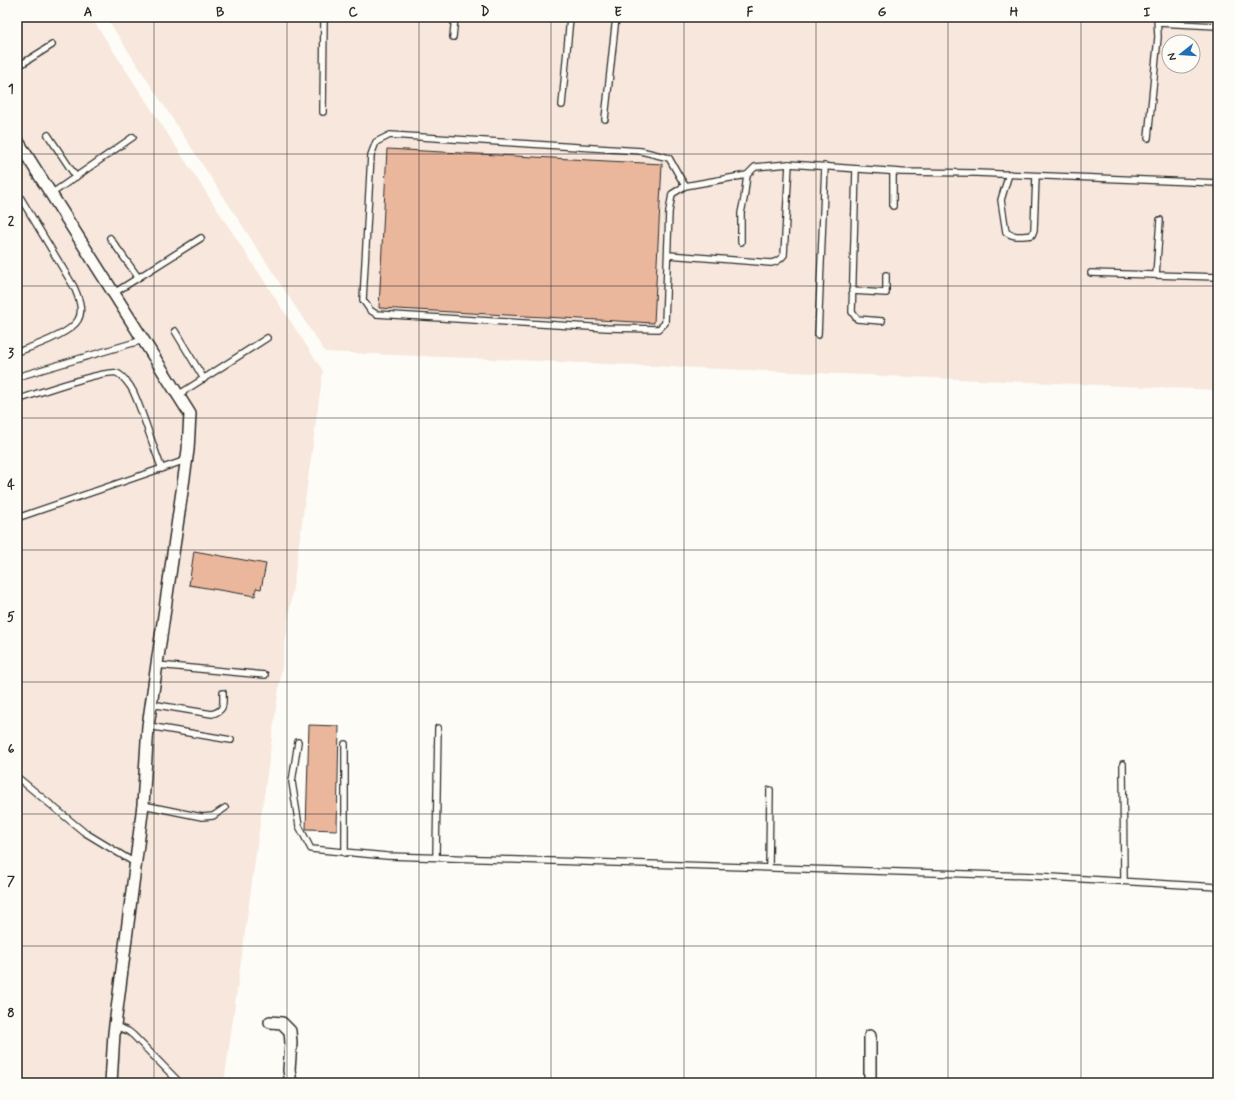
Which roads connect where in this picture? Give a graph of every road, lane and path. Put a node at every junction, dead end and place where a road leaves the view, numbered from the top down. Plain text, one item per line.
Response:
1 (324, 17) edge
2 (455, 17) edge
3 (570, 17) edge
4 (616, 17) edge
5 (1157, 20) edge
6 (1217, 26) dead end
7 (452, 37) dead end
8 (52, 46) dead end
9 (17, 67) edge
10 (562, 105) dead end
11 (323, 112) dead end
12 (605, 119) dead end
13 (48, 135) dead end
14 (133, 137) dead end
15 (1148, 138) dead end
16 (17, 140) edge
17 (789, 164) junction
18 (825, 166) junction
19 (856, 169) junction
20 (893, 172) junction
21 (1009, 174) junction
22 (747, 175) junction
23 (1036, 176) junction
24 (76, 177) junction
25 (1218, 183) edge
26 (685, 186) junction
27 (17, 192) edge
28 (51, 194) junction
29 (893, 206) dead end
30 (1160, 220) dead end
31 (110, 238) dead end
32 (201, 238) dead end
33 (741, 242) dead end
34 (668, 255) junction
35 (1091, 274) dead end
36 (886, 275) dead end
37 (1156, 275) junction
38 (1218, 277) edge
39 (138, 278) junction
40 (852, 290) junction
41 (114, 293) junction
42 (882, 321) dead end
43 (175, 331) dead end
44 (818, 334) dead end
45 (266, 338) dead end
46 (143, 340) junction
47 (17, 352) edge
48 (17, 377) edge
49 (204, 378) junction
50 (178, 395) junction
51 (17, 400) edge
52 (186, 460) junction
53 (162, 469) junction
54 (17, 518) edge
55 (157, 665) junction
56 (265, 675) dead end
57 (224, 693) dead end
58 (151, 704) junction
59 (148, 726) junction
60 (438, 728) dead end
61 (231, 740) dead end
62 (298, 742) dead end
63 (345, 744) dead end
64 (1123, 764) dead end
65 (17, 777) edge
66 (770, 790) dead end
67 (143, 805) junction
68 (225, 808) dead end
69 (345, 853) junction
70 (436, 857) junction
71 (135, 863) junction
72 (769, 867) junction
73 (1124, 881) junction
74 (1218, 887) edge
75 (270, 1022) dead end
76 (115, 1029) junction
77 (870, 1036) dead end
78 (111, 1083) edge
79 (180, 1083) edge
80 (290, 1083) edge
81 (870, 1083) edge

1 - 11 lane
2 - 7 lane
3 - 10 lane
4 - 12 lane
5 - 6 lane
5 - 15 lane
8 - 9 lane
13 - 24 lane
14 - 24 lane
16 - 28 street
17 - 18 lane
17 - 22 lane
17 - 34 lane
18 - 19 lane
18 - 44 lane
19 - 20 lane
19 - 40 lane
20 - 21 lane
20 - 29 lane
21 - 23 lane
21 - 23 lane
22 - 26 lane
22 - 33 lane
23 - 25 lane
24 - 28 lane
26 - 34 lane
26 - 34 lane
27 - 47 lane
28 - 41 street
30 - 37 lane
31 - 39 lane
32 - 39 lane
35 - 37 lane
36 - 40 lane
37 - 38 lane
39 - 41 lane
40 - 42 lane
41 - 46 street
43 - 49 lane
45 - 49 lane
46 - 48 lane
46 - 50 street
49 - 50 lane
50 - 52 street
51 - 53 lane
52 - 53 lane
52 - 55 street
53 - 54 lane
55 - 56 lane
55 - 58 street
57 - 58 lane
58 - 59 street
59 - 61 lane
59 - 67 street
60 - 70 lane
62 - 69 lane
63 - 69 lane
64 - 73 lane
65 - 71 lane
66 - 72 lane
67 - 68 lane
67 - 71 street
69 - 70 lane
70 - 72 lane
71 - 76 street
72 - 73 lane
73 - 74 lane
75 - 80 street
76 - 78 street
76 - 79 lane
77 - 81 street

